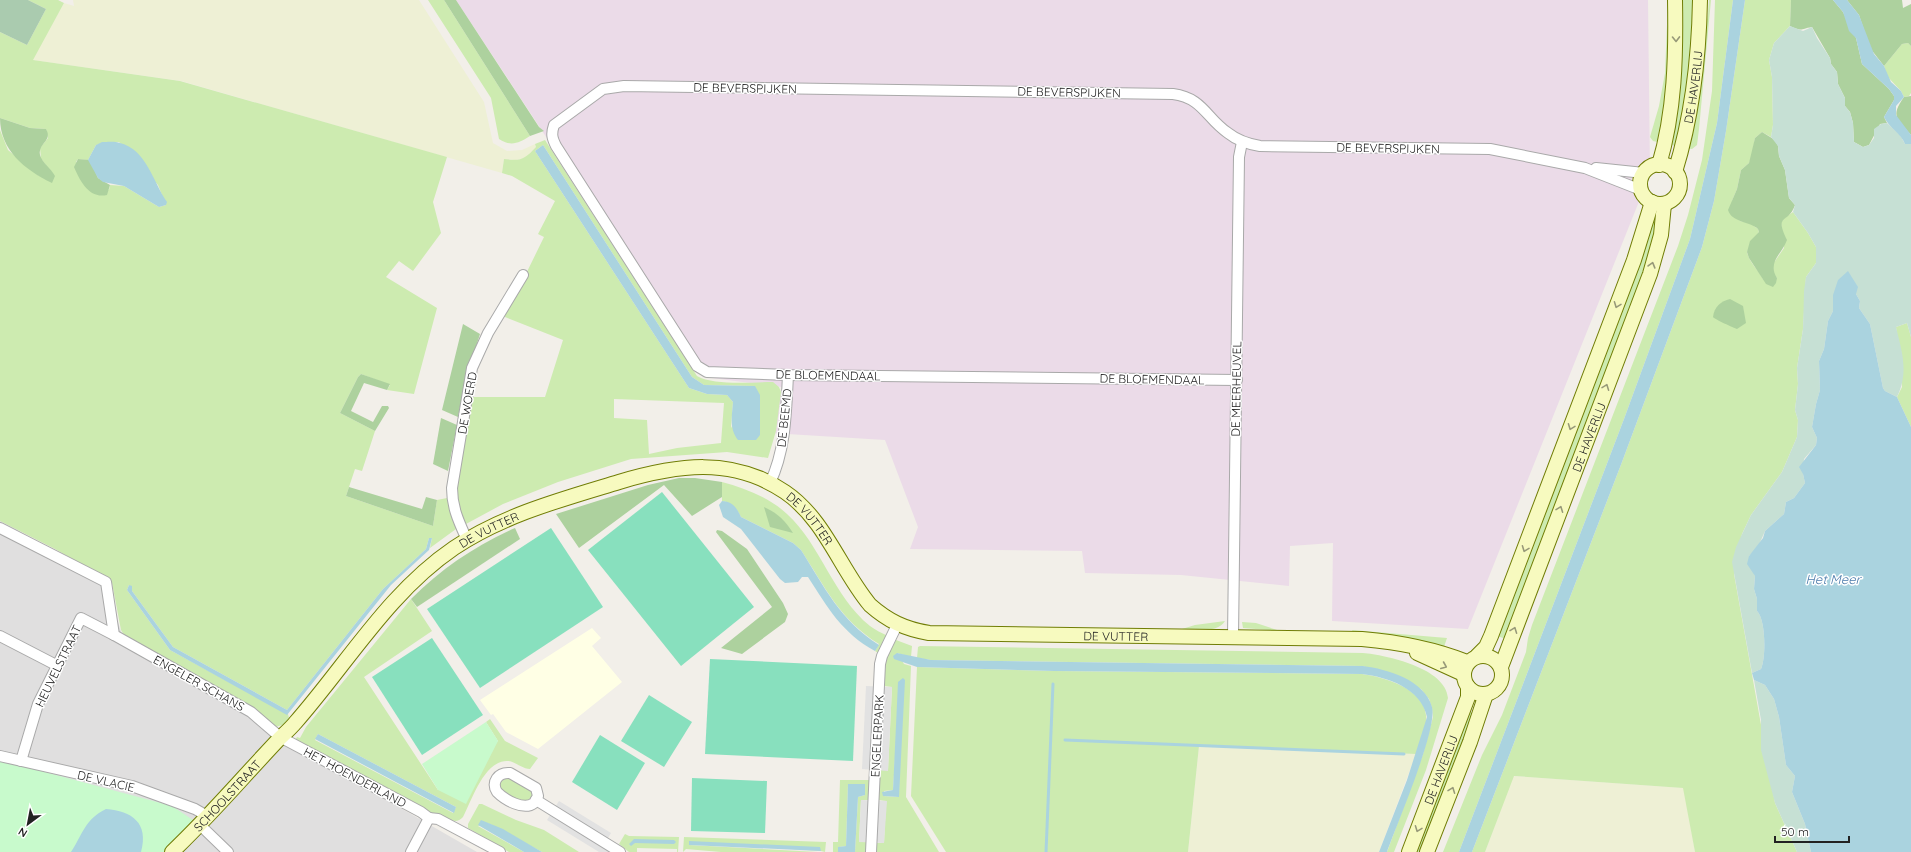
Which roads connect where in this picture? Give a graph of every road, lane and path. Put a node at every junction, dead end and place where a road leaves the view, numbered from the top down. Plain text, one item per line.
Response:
1 (1675, 0) edge
2 (1700, 0) edge
3 (552, 132) joint
4 (1242, 142) junction
5 (1659, 165) junction
6 (1584, 168) junction
7 (1675, 172) junction
8 (1644, 173) junction
9 (1641, 190) junction
10 (1658, 203) junction
11 (522, 274) dead end
12 (788, 375) junction
13 (1236, 380) junction
14 (770, 483) junction
15 (0, 528) edge
16 (467, 540) junction
17 (81, 618) joint
18 (897, 625) junction
19 (114, 635) junction
20 (0, 636) edge
21 (1233, 637) junction
22 (1469, 664) junction
23 (58, 666) junction
24 (1501, 667) junction
25 (1468, 687) junction
26 (1486, 694) junction
27 (280, 737) junction
28 (0, 756) edge
29 (21, 761) junction
30 (536, 800) dead end
31 (429, 818) junction
32 (204, 821) junction
33 (172, 852) edge
34 (228, 852) edge
35 (411, 852) edge
36 (500, 852) edge
37 (620, 852) edge
38 (871, 852) edge
39 (1409, 852) edge
40 (1427, 852) edge

1 -> 5 street, DE HAVERLIJ
2 - 7 street, DE HAVERLIJ
3 - 4 street, DE BEVERSPIJKEN
3 - 12 street, DE BLOEMENDAAL
4 - 6 street, DE BEVERSPIJKEN
4 - 13 street, DE MEERHEUVEL
5 - 7 street
5 - 8 street
6 - 8 street, DE BEVERSPIJKEN
6 - 9 street, DE BEVERSPIJKEN
7 - 10 street
8 - 9 street
9 - 10 street
10 -> 22 street, DE HAVERLIJ
24 -> 10 street, DE HAVERLIJ
11 - 16 street, DE WOERD
12 - 13 street, DE BLOEMENDAAL
12 - 14 street, DE BEEMD
13 - 21 street, DE MEERHEUVEL
14 - 16 street, DE VUTTER
14 - 18 street, DE VUTTER
15 - 19 street
16 - 27 street, DE VUTTER
17 - 19 street, ENGELER SCHANS
17 - 23 street, HEUVELSTRAAT
18 - 21 street, DE VUTTER
18 - 38 street, ENGELERPARK
19 - 27 street, ENGELER SCHANS
20 - 23 street
21 - 22 street, DE VUTTER
22 - 24 street
22 - 25 street
23 - 29 street, HEUVELSTRAAT
24 - 26 street
25 - 26 street
25 -> 39 street, DE HAVERLIJ
40 -> 26 street, DE HAVERLIJ
27 - 31 street, HET HOENDERLAND
27 - 32 street, SCHOOLSTRAAT
28 - 29 street, DE VLACIE
29 - 32 street, DE VLACIE
30 - 37 street
31 - 35 street
31 - 36 street, HET HOENDERLAND
32 - 33 street, SCHOOLSTRAAT
32 - 34 street, DE VLACIE

